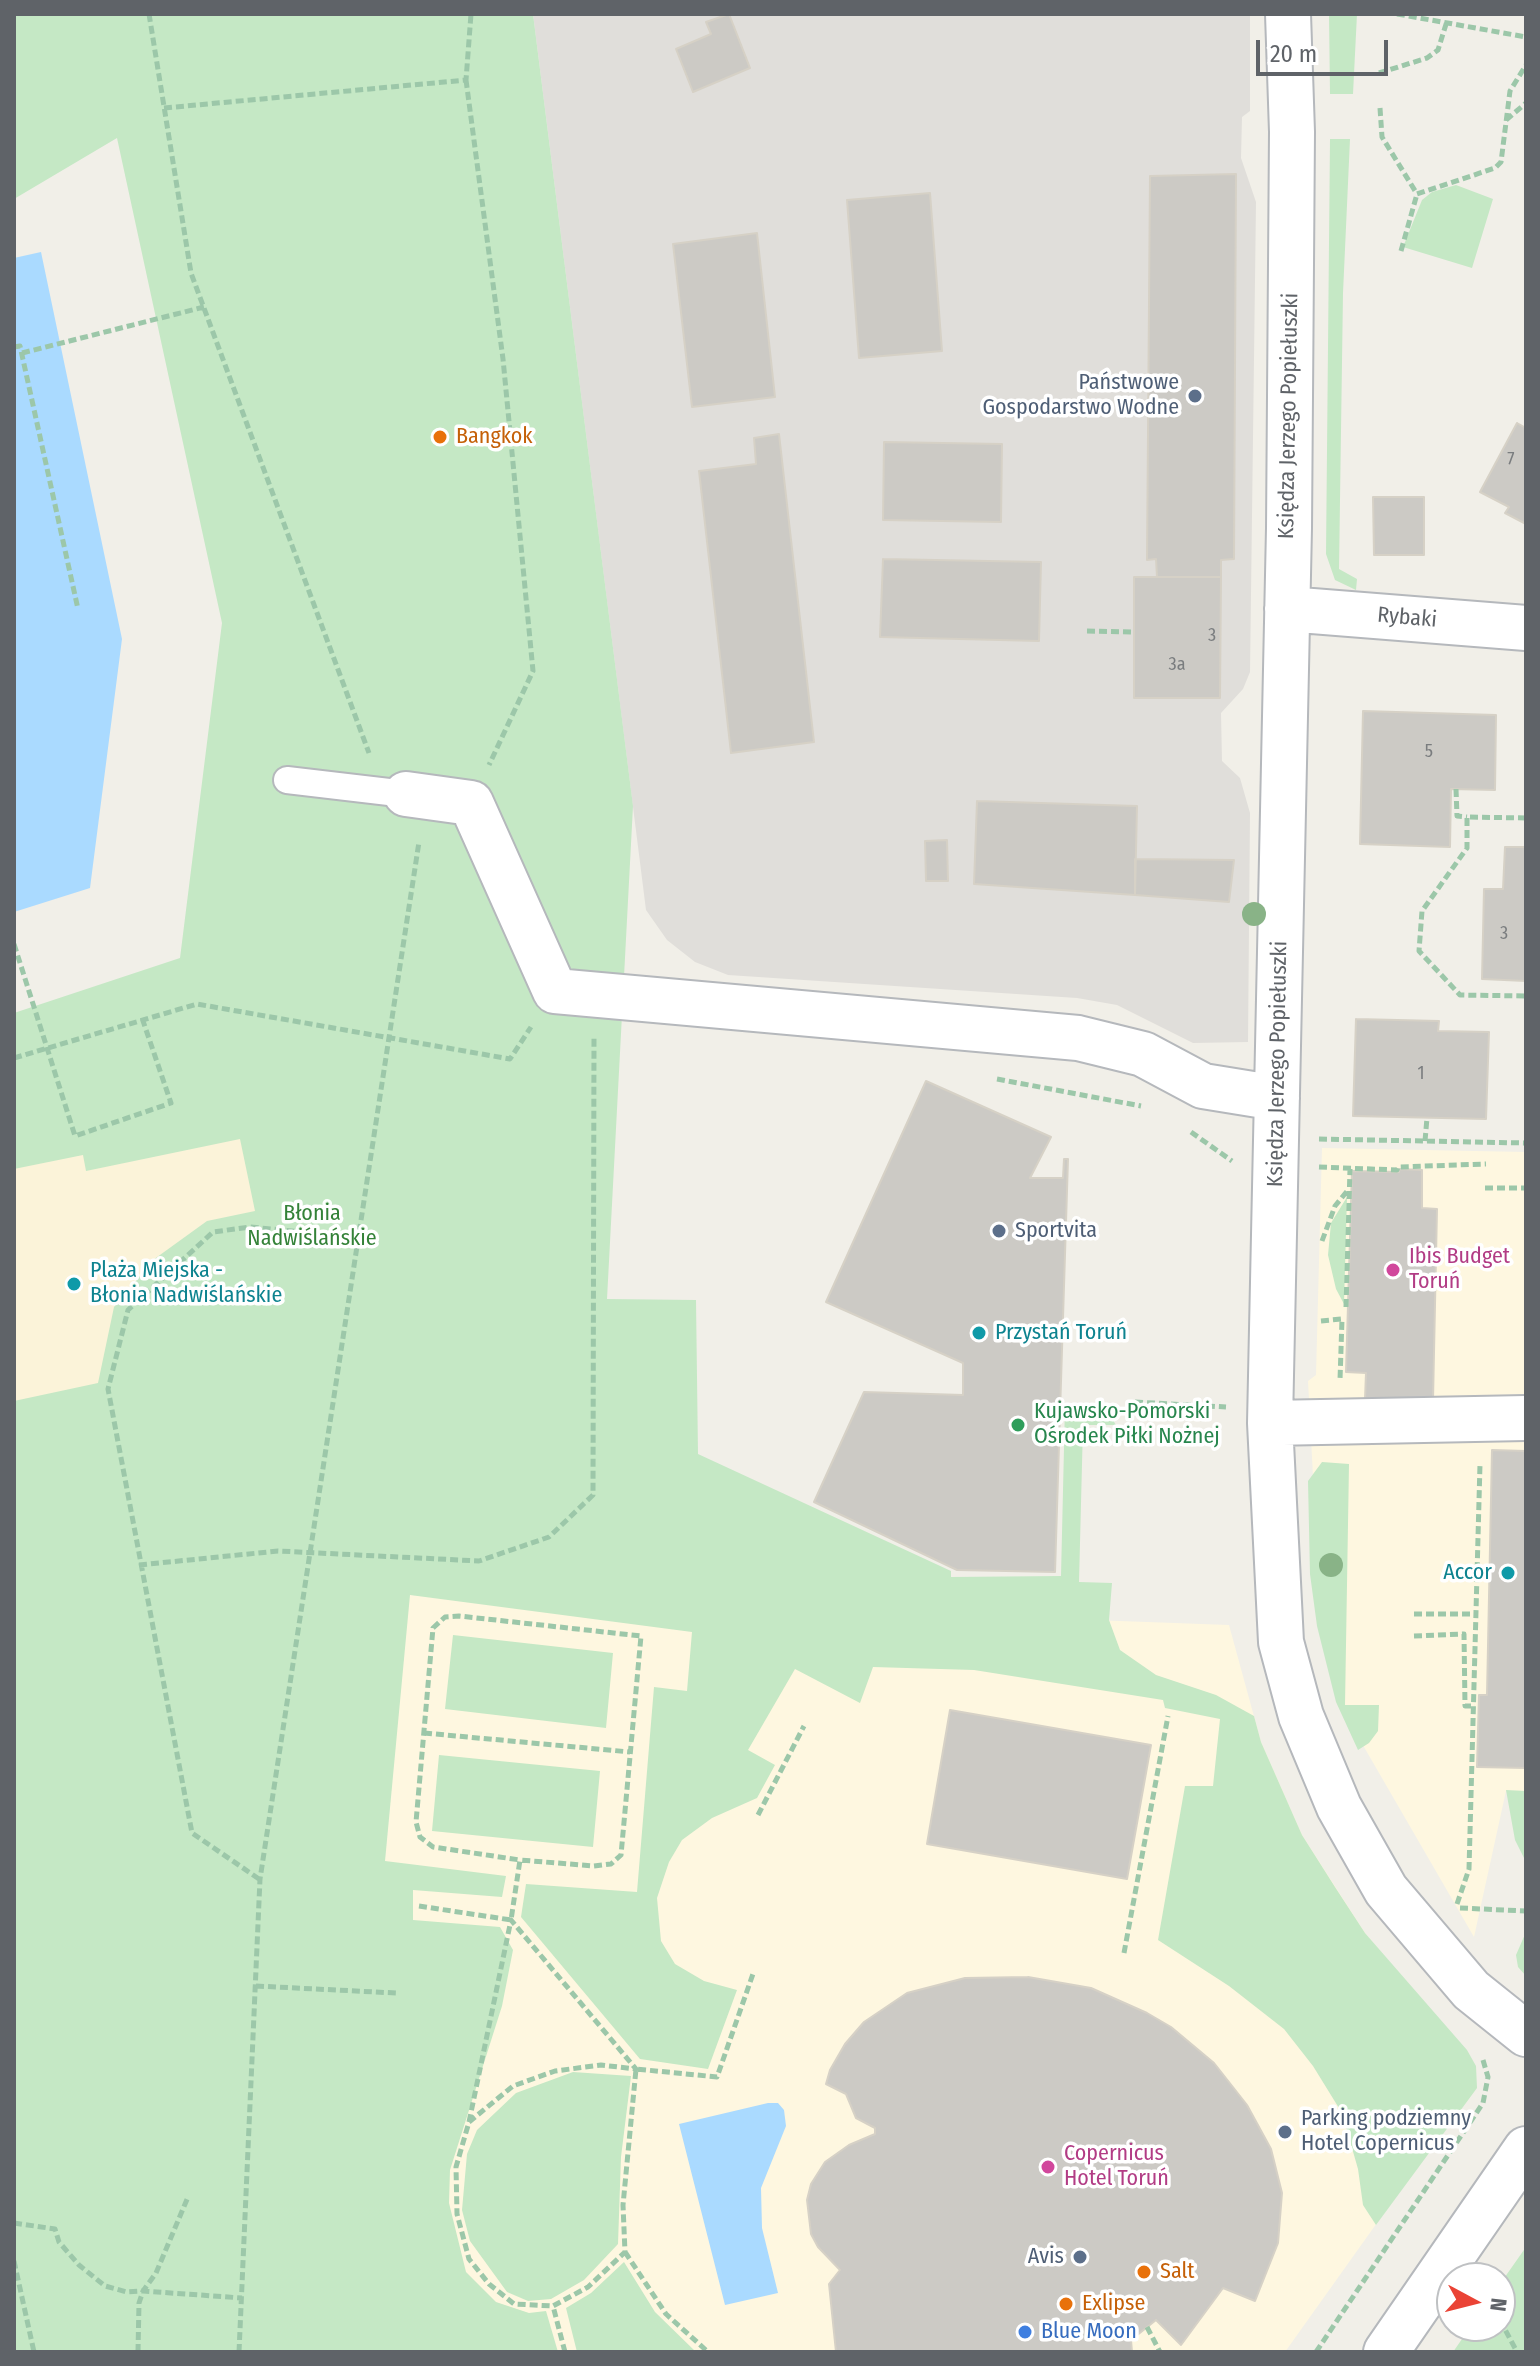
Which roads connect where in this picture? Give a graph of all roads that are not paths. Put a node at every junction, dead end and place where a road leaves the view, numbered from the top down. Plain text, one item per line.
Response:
1 (1288, 14) edge
2 (1287, 609) junction
3 (1526, 628) edge
4 (287, 780) dead end
5 (405, 794) joint
6 (1277, 1098) junction
7 (1526, 1418) edge
8 (1270, 1423) junction
9 (1526, 2034) edge
10 (1526, 2149) edge
11 (1386, 2352) edge

1 - 2 street, Księdza Jerzego Popiełuszki
2 - 3 street, Rybaki
2 - 6 street, Księdza Jerzego Popiełuszki
4 - 5 lane
5 - 6 street
6 - 8 street, Księdza Jerzego Popiełuszki
7 - 8 street
8 - 9 street, Księdza Jerzego Popiełuszki
10 - 11 street

